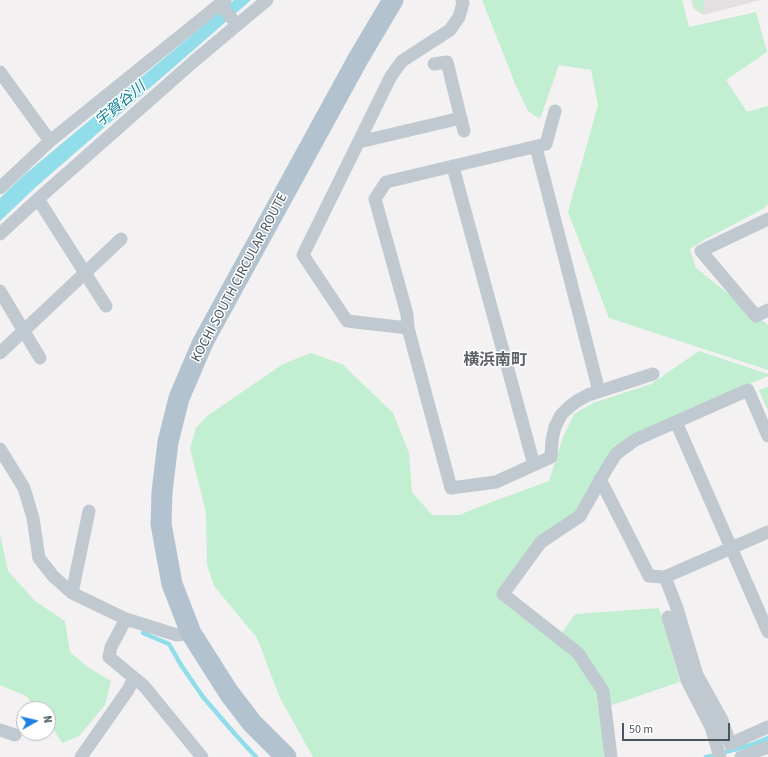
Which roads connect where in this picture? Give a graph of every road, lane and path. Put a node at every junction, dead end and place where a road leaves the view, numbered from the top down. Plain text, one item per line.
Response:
1 (268, 0) edge
2 (393, 0) edge
3 (462, 0) edge
4 (222, 3) edge
5 (236, 23) junction
6 (434, 64) dead end
7 (0, 72) edge
8 (555, 112) dead end
9 (50, 141) junction
10 (359, 142) junction
11 (536, 147) junction
12 (453, 166) junction
13 (0, 188) edge
14 (38, 199) junction
15 (768, 219) edge
16 (0, 234) edge
17 (121, 239) dead end
18 (85, 272) junction
19 (0, 291) edge
20 (106, 306) dead end
21 (768, 310) edge
22 (408, 328) junction
23 (24, 331) junction
24 (0, 353) edge
25 (40, 358) dead end
26 (653, 374) dead end
27 (599, 391) junction
28 (676, 422) junction
29 (768, 436) edge
30 (0, 449) edge
31 (534, 465) junction
32 (600, 479) junction
33 (89, 511) dead end
34 (768, 532) edge
35 (731, 548) junction
36 (665, 577) junction
37 (72, 593) junction
38 (668, 617) dead end
39 (126, 619) junction
40 (768, 632) edge
41 (191, 633) junction
42 (134, 678) junction
43 (768, 727) edge
44 (0, 730) edge
45 (15, 735) dead end
46 (765, 751) edge
47 (82, 757) edge
48 (202, 757) edge
49 (286, 757) edge
50 (611, 757) edge
51 (720, 757) edge
52 (741, 757) edge

1 - 5 street
2 - 41 main road, KOCHI SOUTH CIRCULAR ROUTE
3 - 10 street
4 - 5 street
4 - 9 street
5 - 14 street
6 - 10 street
7 - 9 street
8 - 11 street
9 - 13 street
10 - 22 street
11 - 12 street
11 - 27 street
12 - 22 street
12 - 31 street
14 - 16 street
14 - 18 street
15 - 21 street
17 - 18 street
18 - 20 street
18 - 23 street
19 - 23 street
22 - 31 street
23 - 24 street
23 - 25 street
26 - 27 street
27 - 31 street
28 - 29 street
28 - 32 street
28 - 35 street
30 - 37 street
32 - 36 street
32 - 50 street
33 - 37 street
34 - 35 street
35 - 36 street
35 - 40 street
36 - 43 street
37 - 39 street
38 - 51 street
39 - 41 street
39 - 42 street
41 - 49 main road, KOCHI SOUTH CIRCULAR ROUTE
42 - 47 street
42 - 48 street
44 - 45 street
46 - 52 street

